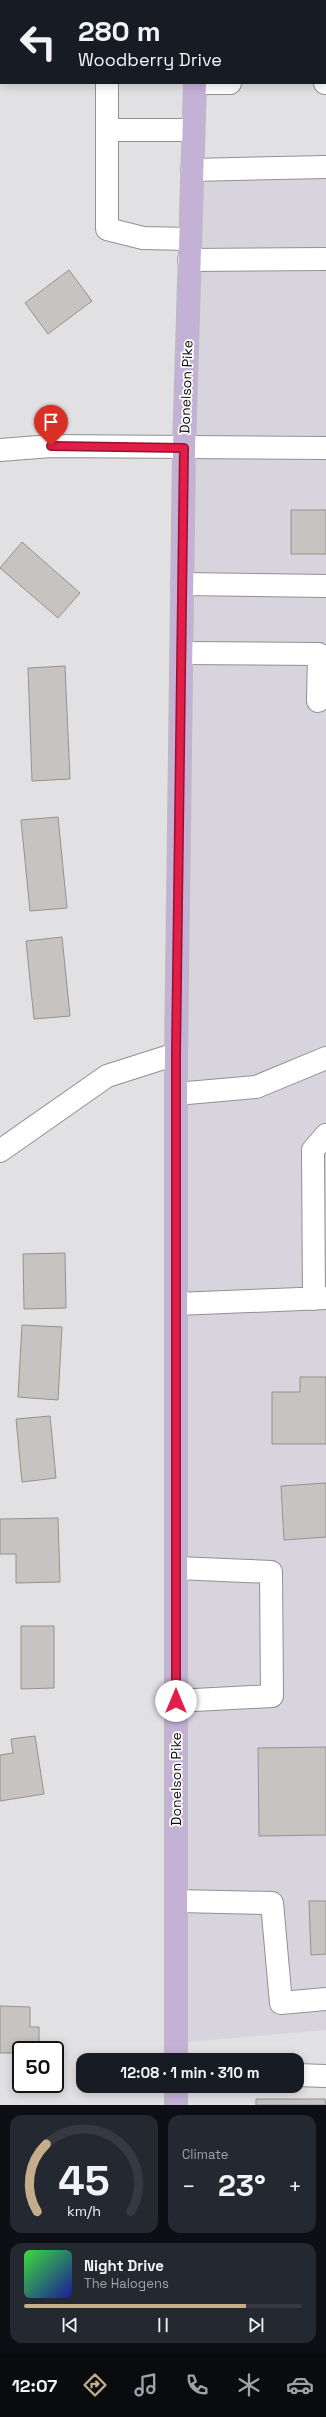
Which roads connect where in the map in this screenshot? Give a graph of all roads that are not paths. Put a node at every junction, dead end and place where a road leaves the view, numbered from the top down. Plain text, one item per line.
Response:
1 (107, 84) edge
2 (195, 84) edge
3 (107, 130) junction
4 (194, 130) junction
5 (326, 167) edge
6 (192, 170) junction
7 (190, 249) junction
8 (326, 259) edge
9 (184, 448) junction
10 (326, 448) edge
11 (0, 450) edge
12 (182, 584) junction
13 (326, 586) edge
14 (182, 652) junction
15 (318, 701) dead end
16 (176, 1054) junction
17 (326, 1058) edge
18 (176, 1094) junction
19 (326, 1135) edge
20 (0, 1150) edge
21 (320, 1299) edge
22 (176, 1304) junction
23 (176, 1568) junction
24 (176, 1701) junction
25 (176, 1902) junction
26 (326, 1999) edge
27 (176, 2053) edge
28 (304, 2075) edge
29 (326, 2076) edge
30 (176, 2093) edge
31 (176, 2105) edge

1 - 3 street
2 - 4 main road, Donelson Pike
3 - 4 street
3 - 7 street
4 - 6 main road, Donelson Pike
5 - 6 street
6 - 7 main road, Donelson Pike
7 - 8 street
7 - 9 main road, Donelson Pike
9 - 10 street
9 - 11 street
9 - 12 main road, Donelson Pike
12 - 13 street
12 - 14 main road, Donelson Pike
14 - 15 street
14 - 16 main road, Donelson Pike
16 - 18 main road, Donelson Pike
16 - 20 street
17 - 18 street
18 - 22 main road, Donelson Pike
19 - 21 street
21 - 22 street
22 - 23 main road, Donelson Pike
23 - 24 main road, Donelson Pike
23 - 24 street
24 - 25 main road, Donelson Pike
25 - 26 street
25 - 27 main road, Donelson Pike
28 - 29 street
30 - 31 main road

